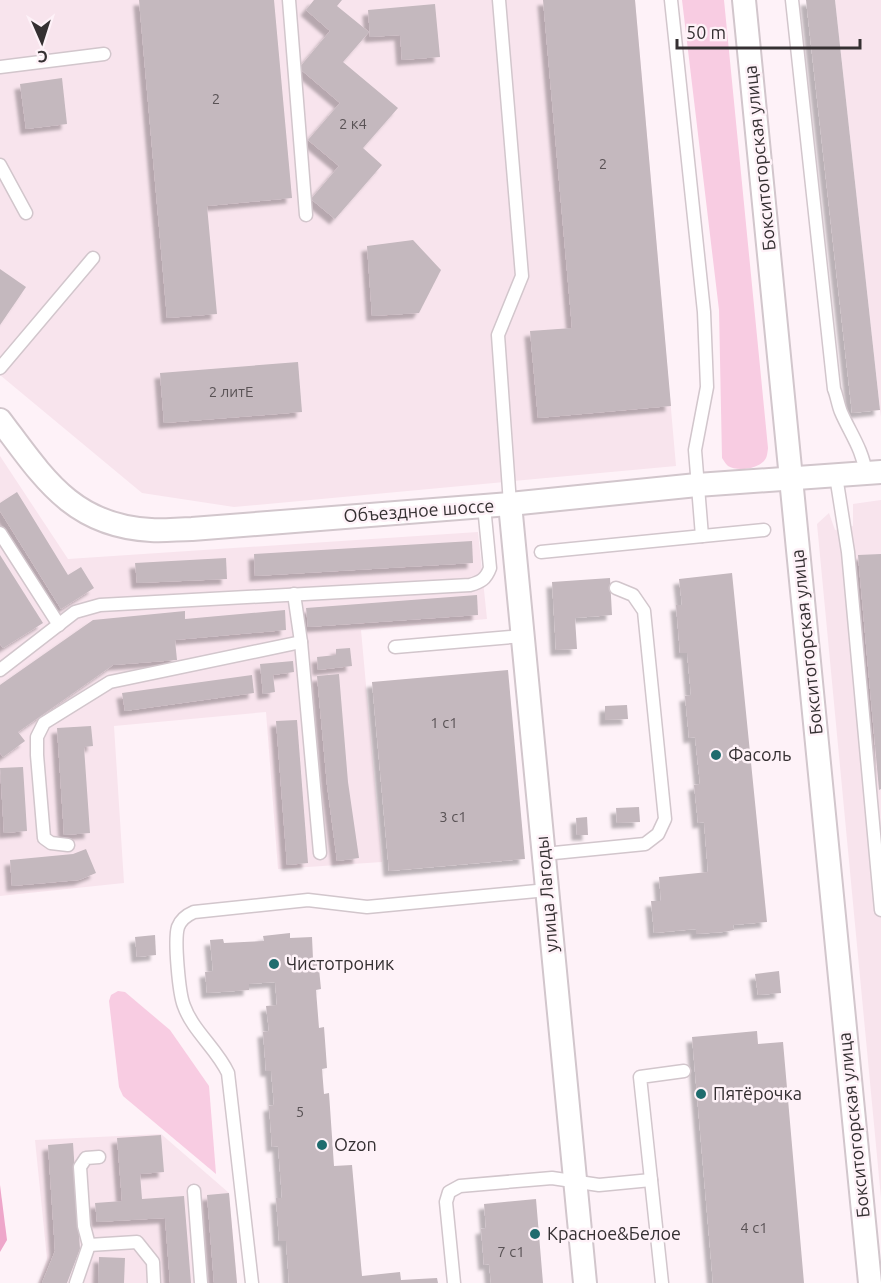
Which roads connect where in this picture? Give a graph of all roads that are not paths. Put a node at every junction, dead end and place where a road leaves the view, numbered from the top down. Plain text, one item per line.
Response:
1 (289, 0) edge
2 (499, 0) edge
3 (671, 0) edge
4 (744, 0) edge
5 (792, 0) edge
6 (104, 54) dead end
7 (0, 68) edge
8 (0, 165) edge
9 (26, 213) dead end
10 (306, 215) dead end
11 (93, 258) dead end
12 (0, 368) edge
13 (1, 424) edge
14 (873, 473) edge
15 (836, 476) junction
16 (791, 478) junction
17 (697, 485) junction
18 (510, 504) junction
19 (484, 506) junction
20 (764, 530) dead end
21 (0, 533) edge
22 (702, 536) junction
23 (541, 552) dead end
24 (616, 588) dead end
25 (294, 594) junction
26 (59, 625) junction
27 (523, 636) junction
28 (301, 642) junction
29 (395, 647) dead end
30 (1, 667) edge
31 (68, 845) dead end
32 (320, 853) dead end
33 (544, 854) junction
34 (547, 890) junction
35 (881, 910) edge
36 (684, 1071) dead end
37 (99, 1157) dead end
38 (651, 1180) junction
39 (575, 1181) junction
40 (194, 1191) dead end
41 (90, 1245) junction
42 (76, 1283) edge
43 (154, 1283) edge
44 (201, 1283) edge
45 (252, 1283) edge
46 (454, 1283) edge
47 (585, 1283) edge
48 (662, 1283) edge
49 (870, 1283) edge

1 - 10 lane
2 - 18 lane
3 - 17 lane
4 - 16 street, Бокситогорская улица
5 - 14 lane
6 - 7 lane
8 - 9 lane
11 - 12 lane
13 - 19 street, Объездное шоссе
14 - 15 street, Объездное шоссе
15 - 16 street, Объездное шоссе
15 - 35 lane
16 - 17 street, Объездное шоссе
16 - 49 street, Бокситогорская улица
17 - 18 street, Объездное шоссе
17 - 22 lane
18 - 19 street, Объездное шоссе
18 - 27 street, улица Лагоды
19 - 25 lane
20 - 22 lane
21 - 26 lane
22 - 23 lane
24 - 33 lane
25 - 26 lane
25 - 28 lane
26 - 30 lane
27 - 29 lane
27 - 33 street, улица Лагоды
28 - 31 lane
28 - 32 lane
33 - 34 street, улица Лагоды
34 - 39 street, улица Лагоды
34 - 45 lane
36 - 38 lane
37 - 41 lane
38 - 39 lane
38 - 48 lane
39 - 46 lane
39 - 47 street, улица Лагоды
40 - 44 lane
41 - 42 lane
41 - 43 lane

